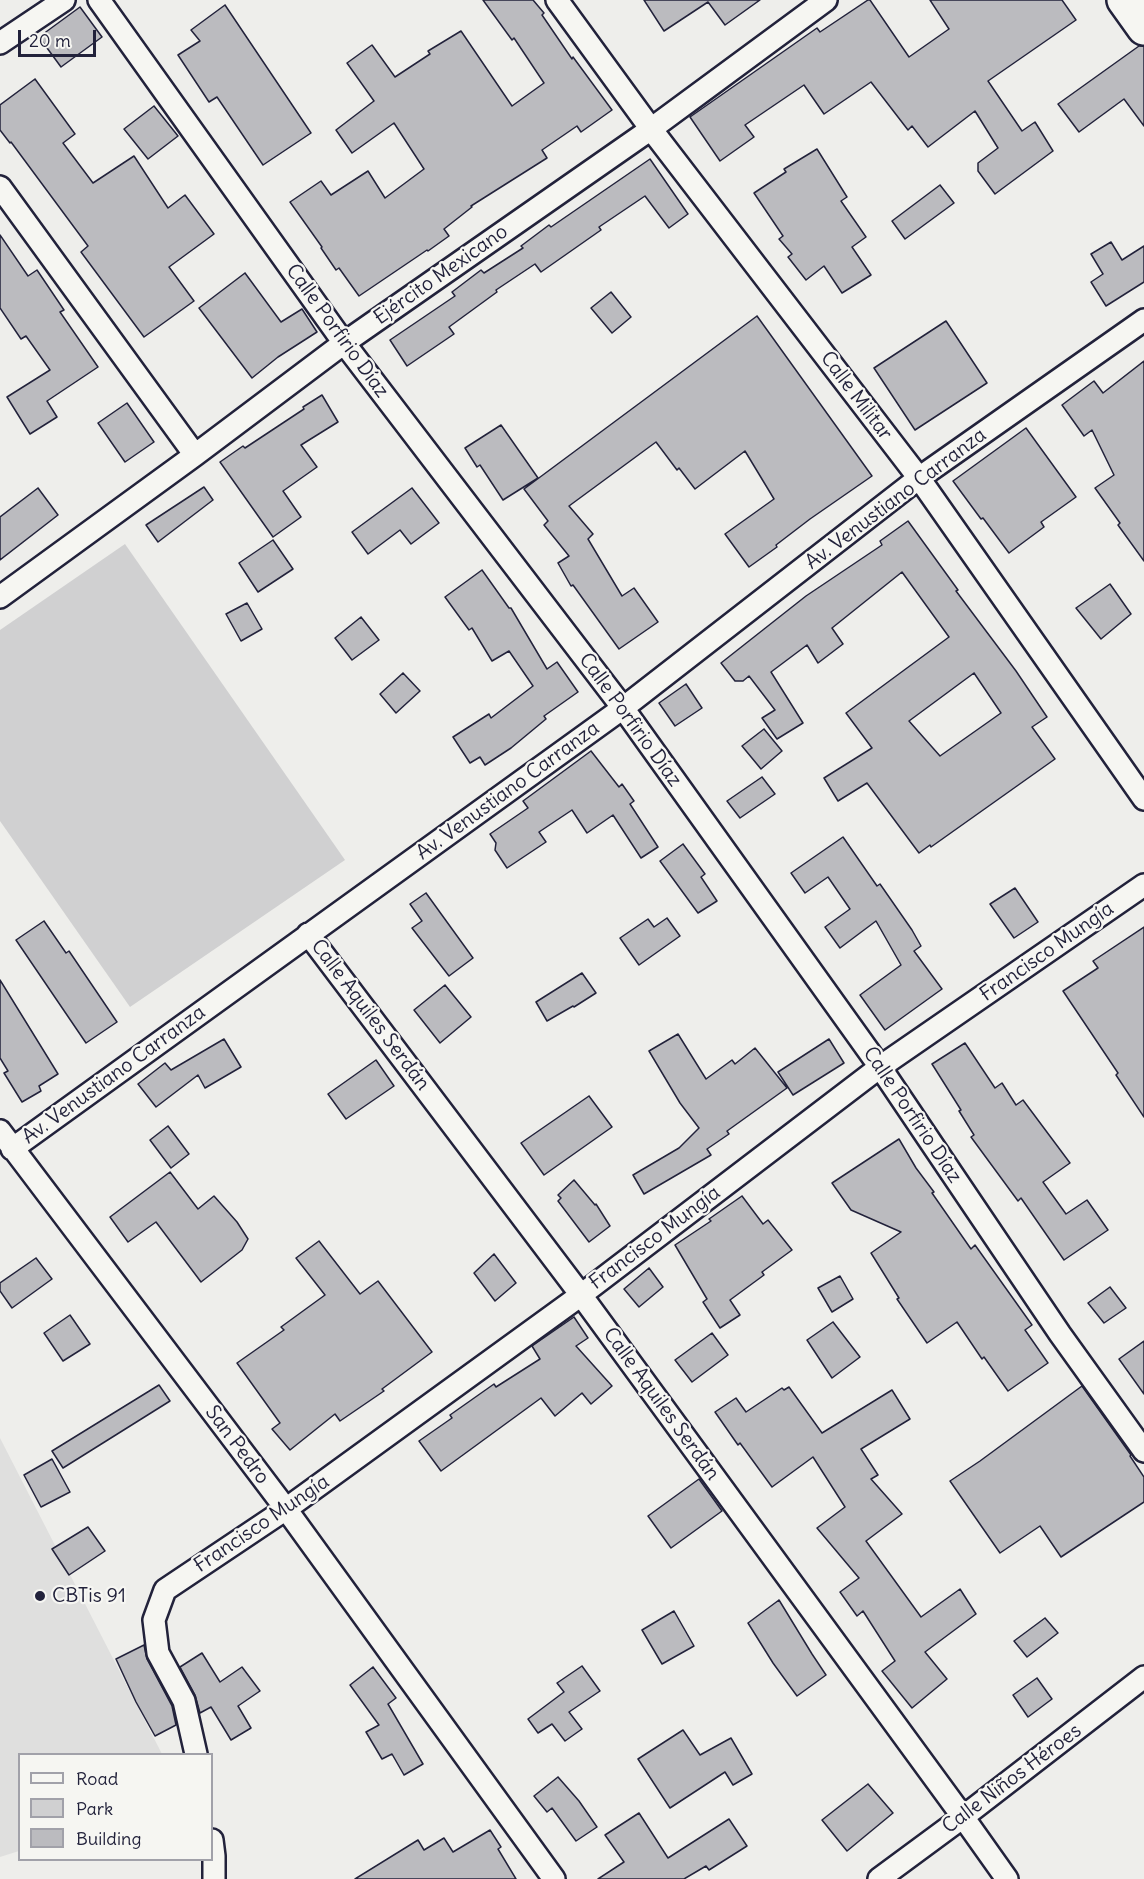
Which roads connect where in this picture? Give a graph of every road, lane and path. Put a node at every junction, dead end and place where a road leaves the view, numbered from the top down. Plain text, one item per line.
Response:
1 (64, 0) edge
2 (99, 0) edge
3 (557, 0) edge
4 (826, 0) edge
5 (1124, 0) edge
6 (1144, 28) edge
7 (0, 43) edge
8 (651, 129) junction
9 (0, 187) edge
10 (1144, 320) edge
11 (344, 343) junction
12 (195, 454) junction
13 (919, 478) junction
14 (0, 597) edge
15 (623, 708) junction
16 (1144, 799) edge
17 (1144, 885) edge
18 (308, 934) junction
19 (880, 1067) junction
20 (6, 1140) edge
21 (581, 1295) junction
22 (1144, 1451) edge
23 (286, 1509) junction
24 (1144, 1677) edge
25 (196, 1753) edge
26 (963, 1817) junction
27 (213, 1848) edge
28 (214, 1879) edge
29 (554, 1879) edge
30 (879, 1879) edge
31 (1007, 1879) edge

1 - 7 street
2 - 11 street, Calle Porfirio Díaz
3 - 8 street, Calle Militar
4 - 8 street, Ejército Mexicano
5 - 6 main road
8 - 11 street, Ejército Mexicano
8 - 13 street, Calle Militar
9 - 12 street
10 - 13 street, Av. Venustiano Carranza
11 - 12 street, Ejército Mexicano
11 - 15 street, Calle Porfirio Díaz
12 - 14 street, Ejército Mexicano
13 - 15 street, Av. Venustiano Carranza
13 - 16 street, Calle Militar
15 - 18 street, Av. Venustiano Carranza
15 - 19 street, Calle Porfirio Díaz
17 - 19 street, Francisco Mungía
18 - 20 street, Av. Venustiano Carranza
18 - 21 street, Calle Aquiles Serdán
19 - 21 street, Francisco Mungía
19 - 22 street, Calle Porfirio Díaz
20 - 23 street, San Pedro
21 - 23 street, Francisco Mungía
21 - 26 street, Calle Aquiles Serdán
23 - 25 street, Francisco Mungía
23 - 29 street, San Pedro
24 - 26 street, Calle Niños Héroes
26 - 30 street, Calle Niños Héroes
26 - 31 street, Calle Aquiles Serdán
27 - 28 street

